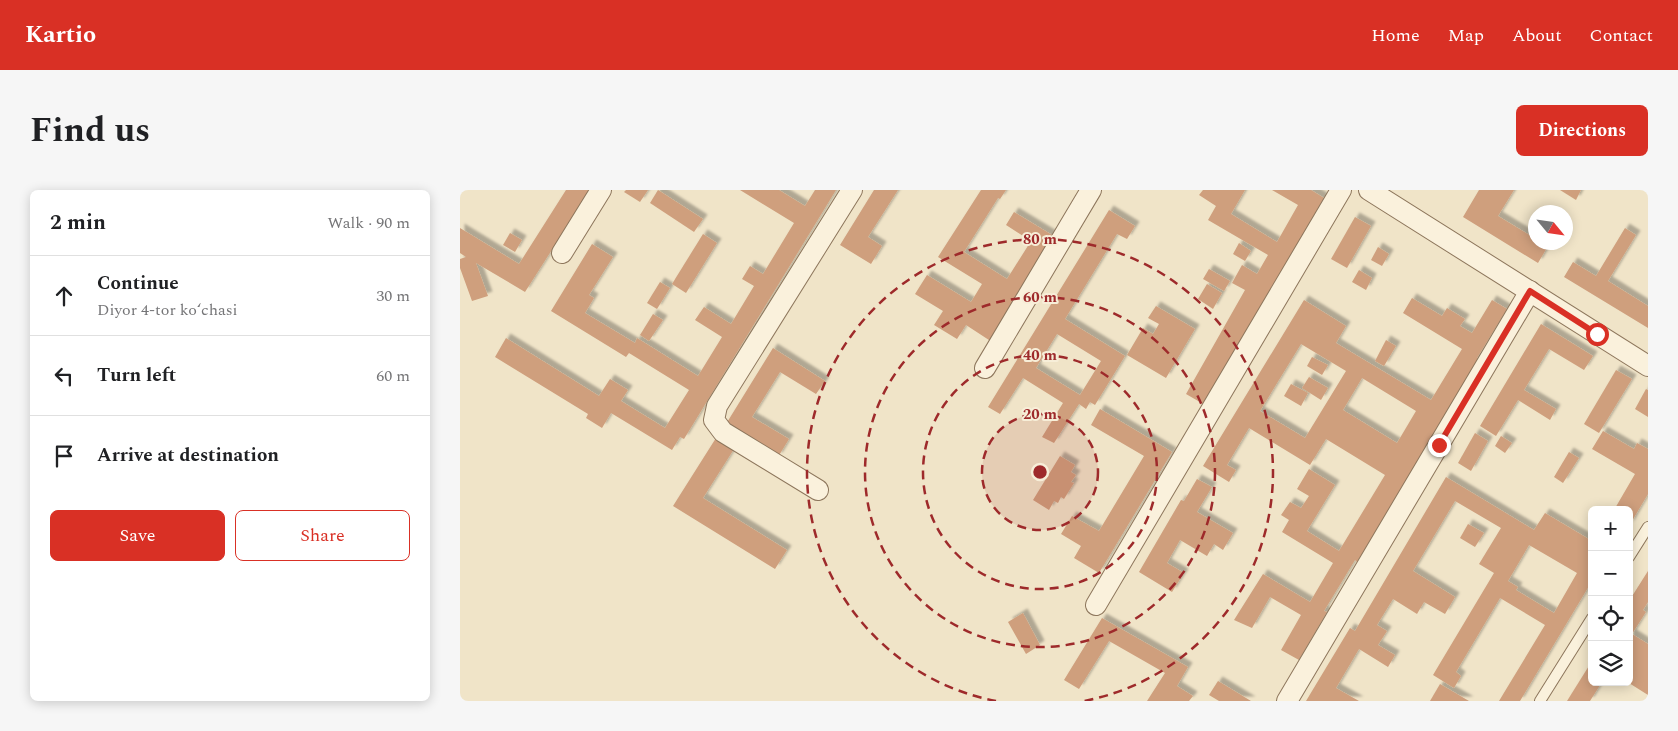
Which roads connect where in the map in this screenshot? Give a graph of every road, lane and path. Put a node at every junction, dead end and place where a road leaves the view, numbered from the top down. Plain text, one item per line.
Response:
1 (600, 190) edge
2 (852, 190) edge
3 (1091, 190) edge
4 (1341, 190) edge
5 (1369, 190) edge
6 (562, 253) dead end
7 (1530, 291) junction
8 (1648, 366) edge
9 (985, 368) dead end
10 (818, 490) dead end
11 (1648, 527) edge
12 (1633, 551) edge
13 (1096, 605) dead end
14 (1588, 624) edge
15 (1287, 701) edge
16 (1540, 701) edge

1 - 6 street
2 - 10 street
3 - 9 street
4 - 13 street
5 - 7 street
7 - 8 street
7 - 15 street
11 - 12 lane
14 - 16 lane

